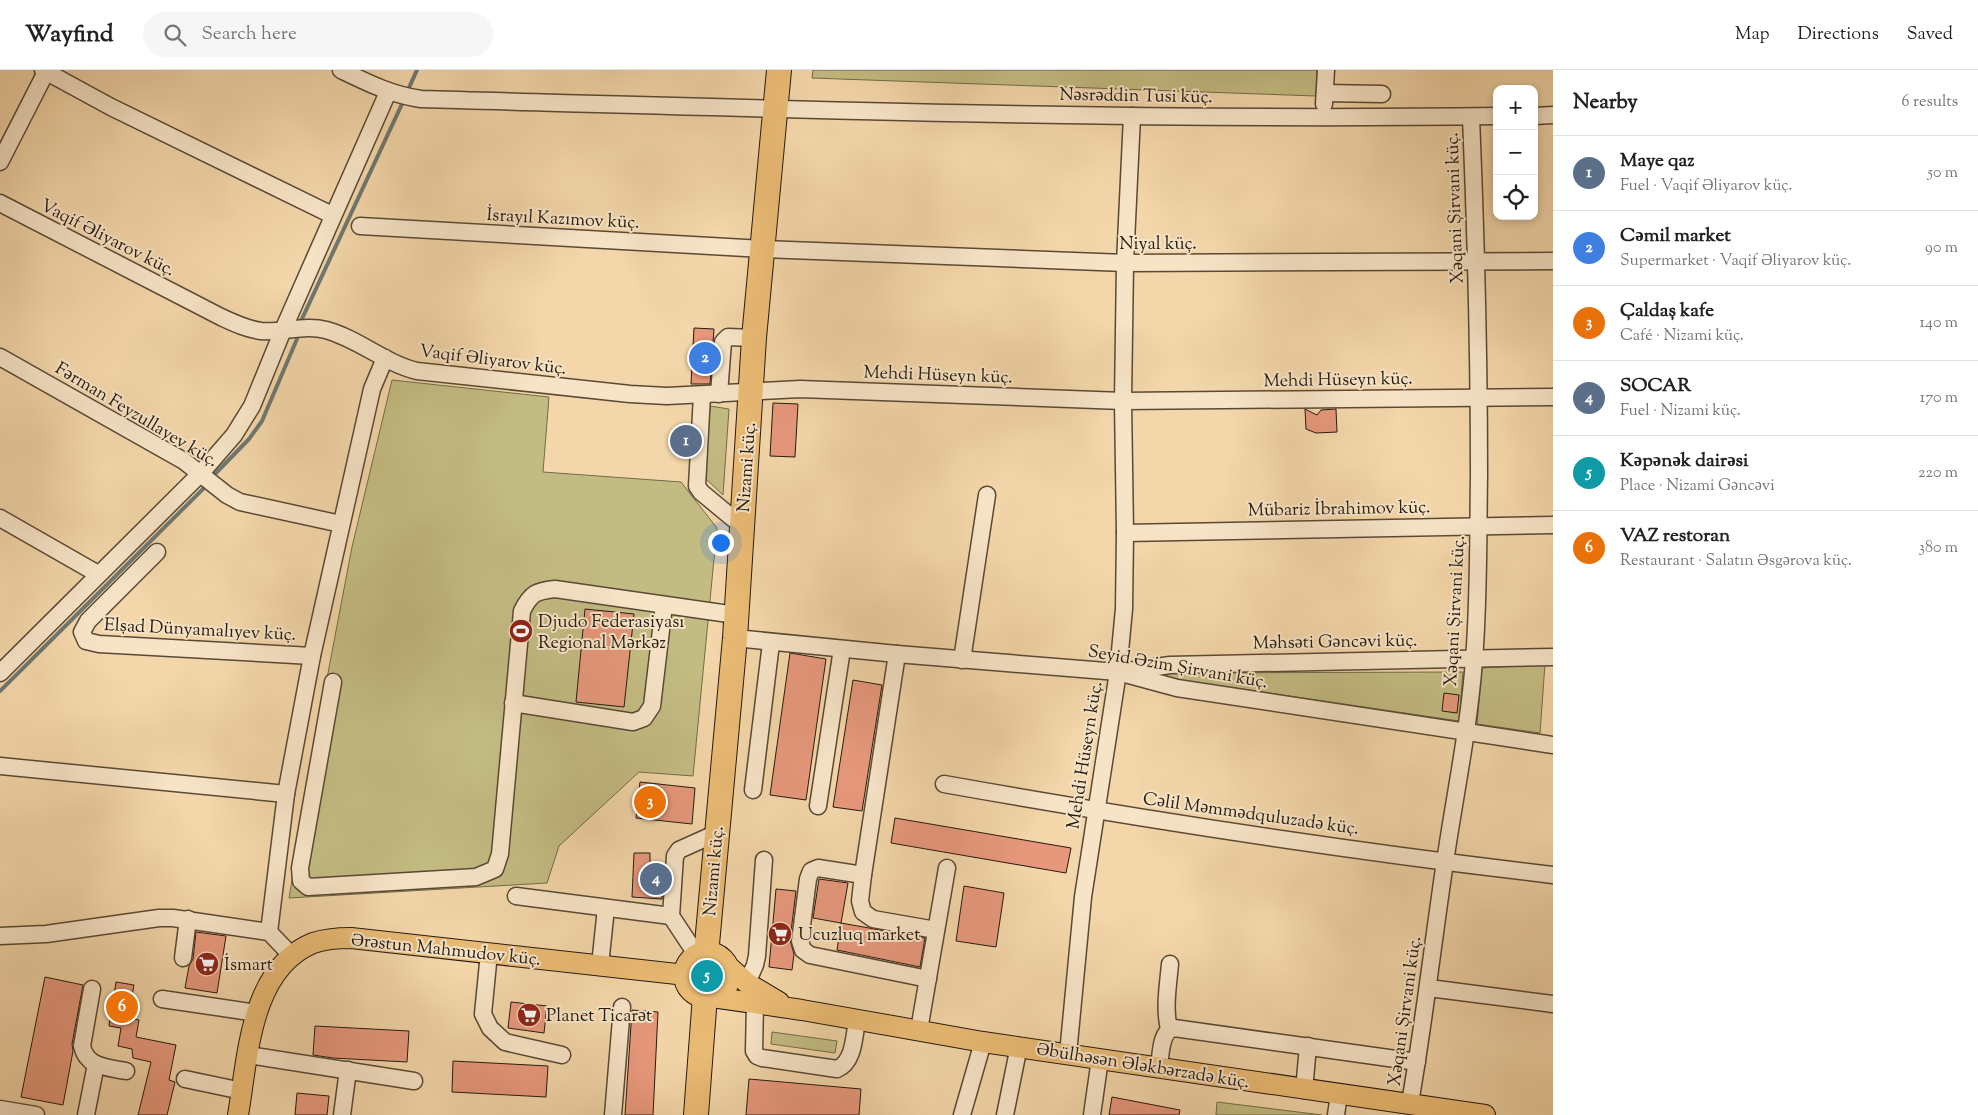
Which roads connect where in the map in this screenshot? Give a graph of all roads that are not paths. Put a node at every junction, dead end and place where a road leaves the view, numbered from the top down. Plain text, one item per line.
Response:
1 (341, 70) edge
2 (779, 70) edge
3 (1326, 70) edge
4 (46, 71) edge
5 (388, 92) junction
6 (1325, 93) junction
7 (1382, 94) dead end
8 (776, 109) junction
9 (1553, 115) edge
10 (1132, 116) junction
11 (1324, 116) junction
12 (1471, 116) junction
13 (1493, 116) edge
14 (1538, 116) edge
15 (0, 162) edge
16 (0, 203) edge
17 (332, 215) junction
18 (360, 226) dead end
19 (763, 250) junction
20 (1553, 261) edge
21 (1477, 262) junction
22 (1125, 263) junction
23 (283, 330) junction
24 (754, 338) junction
25 (0, 357) edge
26 (385, 358) junction
27 (751, 392) junction
28 (719, 394) junction
29 (702, 395) junction
30 (1553, 397) edge
31 (1479, 398) junction
32 (1123, 401) junction
33 (200, 473) junction
34 (988, 495) dead end
35 (0, 518) edge
36 (341, 524) junction
37 (1553, 525) edge
38 (742, 526) junction
39 (1478, 526) junction
40 (1125, 533) junction
41 (157, 552) dead end
42 (98, 574) junction
43 (664, 604) junction
44 (736, 615) junction
45 (735, 638) junction
46 (771, 643) junction
47 (842, 649) junction
48 (897, 654) junction
49 (312, 656) junction
50 (1553, 657) edge
51 (1474, 658) junction
52 (962, 660) junction
53 (1118, 672) junction
54 (0, 673) edge
55 (333, 682) dead end
56 (513, 703) junction
57 (1467, 731) junction
58 (1553, 745) edge
59 (0, 766) edge
60 (944, 784) dead end
61 (753, 790) dead end
62 (286, 794) junction
63 (818, 806) dead end
64 (1095, 810) junction
65 (717, 833) junction
66 (764, 860) dead end
67 (1445, 862) junction
68 (947, 868) dead end
69 (863, 875) junction
70 (1553, 875) edge
71 (516, 896) dead end
72 (606, 908) junction
73 (671, 916) junction
74 (188, 919) junction
75 (936, 930) junction
76 (269, 932) junction
77 (0, 936) edge
78 (488, 953) junction
79 (292, 956) junction
80 (183, 958) dead end
81 (702, 961) junction
82 (1170, 964) dead end
83 (600, 965) junction
84 (928, 979) junction
85 (747, 984) junction
86 (1428, 988) junction
87 (92, 989) dead end
88 (705, 996) junction
89 (162, 999) dead end
90 (755, 1003) junction
91 (1553, 1004) edge
92 (622, 1007) dead end
93 (802, 1010) junction
94 (257, 1014) junction
95 (857, 1020) junction
96 (1169, 1029) junction
97 (919, 1030) junction
98 (983, 1042) junction
99 (1020, 1046) junction
100 (1308, 1046) junction
101 (1068, 1054) junction
102 (248, 1055) junction
103 (562, 1055) dead end
104 (1100, 1059) junction
105 (1417, 1062) junction
106 (96, 1064) junction
107 (1159, 1067) junction
108 (348, 1070) junction
109 (126, 1071) dead end
110 (185, 1079) dead end
111 (414, 1081) dead end
112 (1304, 1090) junction
113 (242, 1091) junction
114 (1339, 1094) junction
115 (1410, 1103) junction
116 (0, 1109) edge
117 (36, 1115) edge
118 (86, 1115) edge
119 (238, 1115) edge
120 (342, 1115) edge
121 (613, 1115) edge
122 (696, 1115) edge
123 (962, 1115) edge
124 (1005, 1115) edge
125 (1092, 1115) edge
126 (1336, 1115) edge
127 (1485, 1115) edge

1 - 5 street, Nəsrəddin Tusi küç.
2 - 8 highway, Nizami küç.
3 - 6 street
4 - 15 street
4 - 17 street
5 - 8 street, Nəsrəddin Tusi küç.
5 - 17 street
6 - 7 street
6 - 11 street
8 - 10 street, Nəsrəddin Tusi küç.
8 - 19 highway, Nizami küç.
9 - 14 street
10 - 11 street, Nəsrəddin Tusi küç.
10 - 22 street, Mehdi Hüseyn küç.
11 - 12 street, Nəsrəddin Tusi küç.
12 - 13 street, Nəsrəddin Tusi küç.
12 - 21 street, Xəqani Şirvani küç.
16 - 23 street, Vaqif Əliyarov küç.
17 - 23 street
18 - 19 street, İsrayıl Kazımov küç.
19 - 22 street, Niyal küç.
19 - 24 highway, Nizami küç.
20 - 21 street, Niyal küç.
21 - 22 street, Niyal küç.
21 - 31 street, Xəqani Şirvani küç.
22 - 32 street, Mehdi Hüseyn küç.
23 - 26 street, Vaqif Əliyarov küç.
23 - 33 street
24 - 27 highway, Nizami küç.
24 - 28 street
25 - 33 street, Fərman Feyzullayev küç.
26 - 29 street, Vaqif Əliyarov küç.
26 - 36 street
27 - 28 street, Vaqif Əliyarov küç.
27 - 32 street, Mehdi Hüseyn küç.
27 - 38 highway, Nizami küç.
28 - 29 street, Vaqif Əliyarov küç.
29 - 38 street
30 - 31 street, Mehdi Hüseyn küç.
31 - 32 street, Mehdi Hüseyn küç.
31 - 39 street, Xəqani Şirvani küç.
32 - 40 street, Mehdi Hüseyn küç.
33 - 36 street, Fərman Feyzullayev küç.
33 - 42 street
34 - 52 street
35 - 42 street
36 - 49 street
37 - 39 street, Mübariz İbrahimov küç.
38 - 44 highway, Nizami küç.
39 - 40 street, Mübariz İbrahimov küç.
39 - 51 street, Xəqani Şirvani küç.
40 - 53 street, Mehdi Hüseyn küç.
41 - 49 street, Elşad Dünyamalıyev küç.
42 - 54 street
43 - 44 street
43 - 56 street
43 - 56 street
44 - 45 highway, Nizami küç.
45 - 46 street, Seyid Əzim Şirvani küç.
45 - 65 highway, Nizami küç.
46 - 47 street, Seyid Əzim Şirvani küç.
46 - 61 street
47 - 48 street, Seyid Əzim Şirvani küç.
47 - 63 street
48 - 52 street, Seyid Əzim Şirvani küç.
48 - 69 street
49 - 62 street
50 - 51 street, Məhsəti Gəncəvi küç.
51 - 53 street, Məhsəti Gəncəvi küç.
51 - 57 street, Xəqani Şirvani küç.
52 - 53 street, Seyid Əzim Şirvani küç.
53 - 57 street, Seyid Əzim Şirvani küç.
53 - 64 street, Mehdi Hüseyn küç.
55 - 56 street
57 - 58 street, Seyid Əzim Şirvani küç.
57 - 67 street, Xəqani Şirvani küç.
59 - 62 street
60 - 64 street, Cəlil Məmmədquluzadə küç.
62 - 76 street
64 - 67 street, Cəlil Məmmədquluzadə küç.
64 - 101 street, Mehdi Hüseyn küç.
65 - 73 street
65 - 81 highway, Nizami küç.
66 - 85 street
67 - 70 street, Cəlil Məmmədquluzadə küç.
67 - 86 street, Xəqani Şirvani küç.
68 - 75 street
69 - 75 street
69 - 84 street
71 - 72 street
72 - 73 street
72 - 83 street
73 - 81 street
74 - 76 street
74 - 77 street
74 - 80 street
75 - 84 street
76 - 79 street
78 - 79 main road, Ərəstun Mahmudov küç.
78 - 83 main road, Ərəstun Mahmudov küç.
78 - 103 street
79 - 94 main road, Ərəstun Mahmudov küç.
81 - 83 main road, Ərəstun Mahmudov küç.
81 - 85 main road
81 - 88 highway
81 - 88 highway
82 - 96 street
84 - 97 street
85 - 93 main road
86 - 91 street
86 - 105 street, Xəqani Şirvani küç.
87 - 106 street
88 - 90 main road
88 - 122 highway
89 - 94 street
90 - 93 main road
90 - 95 street
92 - 121 street
93 - 95 main road, Əbülhəsən Ələkbərzadə küç.
94 - 102 main road, Ərəstun Mahmudov küç.
95 - 97 main road, Əbülhəsən Ələkbərzadə küç.
96 - 100 street
96 - 107 street
97 - 98 main road, Əbülhəsən Ələkbərzadə küç.
98 - 99 main road, Əbülhəsən Ələkbərzadə küç.
98 - 123 street
99 - 101 main road, Əbülhəsən Ələkbərzadə küç.
99 - 124 street
100 - 105 street
100 - 112 street
101 - 104 main road, Əbülhəsən Ələkbərzadə küç.
102 - 108 street
102 - 113 main road, Ərəstun Mahmudov küç.
104 - 107 main road, Əbülhəsən Ələkbərzadə küç.
104 - 125 street
105 - 115 street, Xəqani Şirvani küç.
106 - 109 street
106 - 118 street
107 - 112 main road, Əbülhəsən Ələkbərzadə küç.
108 - 111 street
108 - 120 street
110 - 113 street
112 - 114 main road, Əbülhəsən Ələkbərzadə küç.
113 - 119 main road, Ərəstun Mahmudov küç.
114 - 115 main road, Əbülhəsən Ələkbərzadə küç.
114 - 126 street
115 - 127 main road, Əbülhəsən Ələkbərzadə küç.
116 - 117 street

